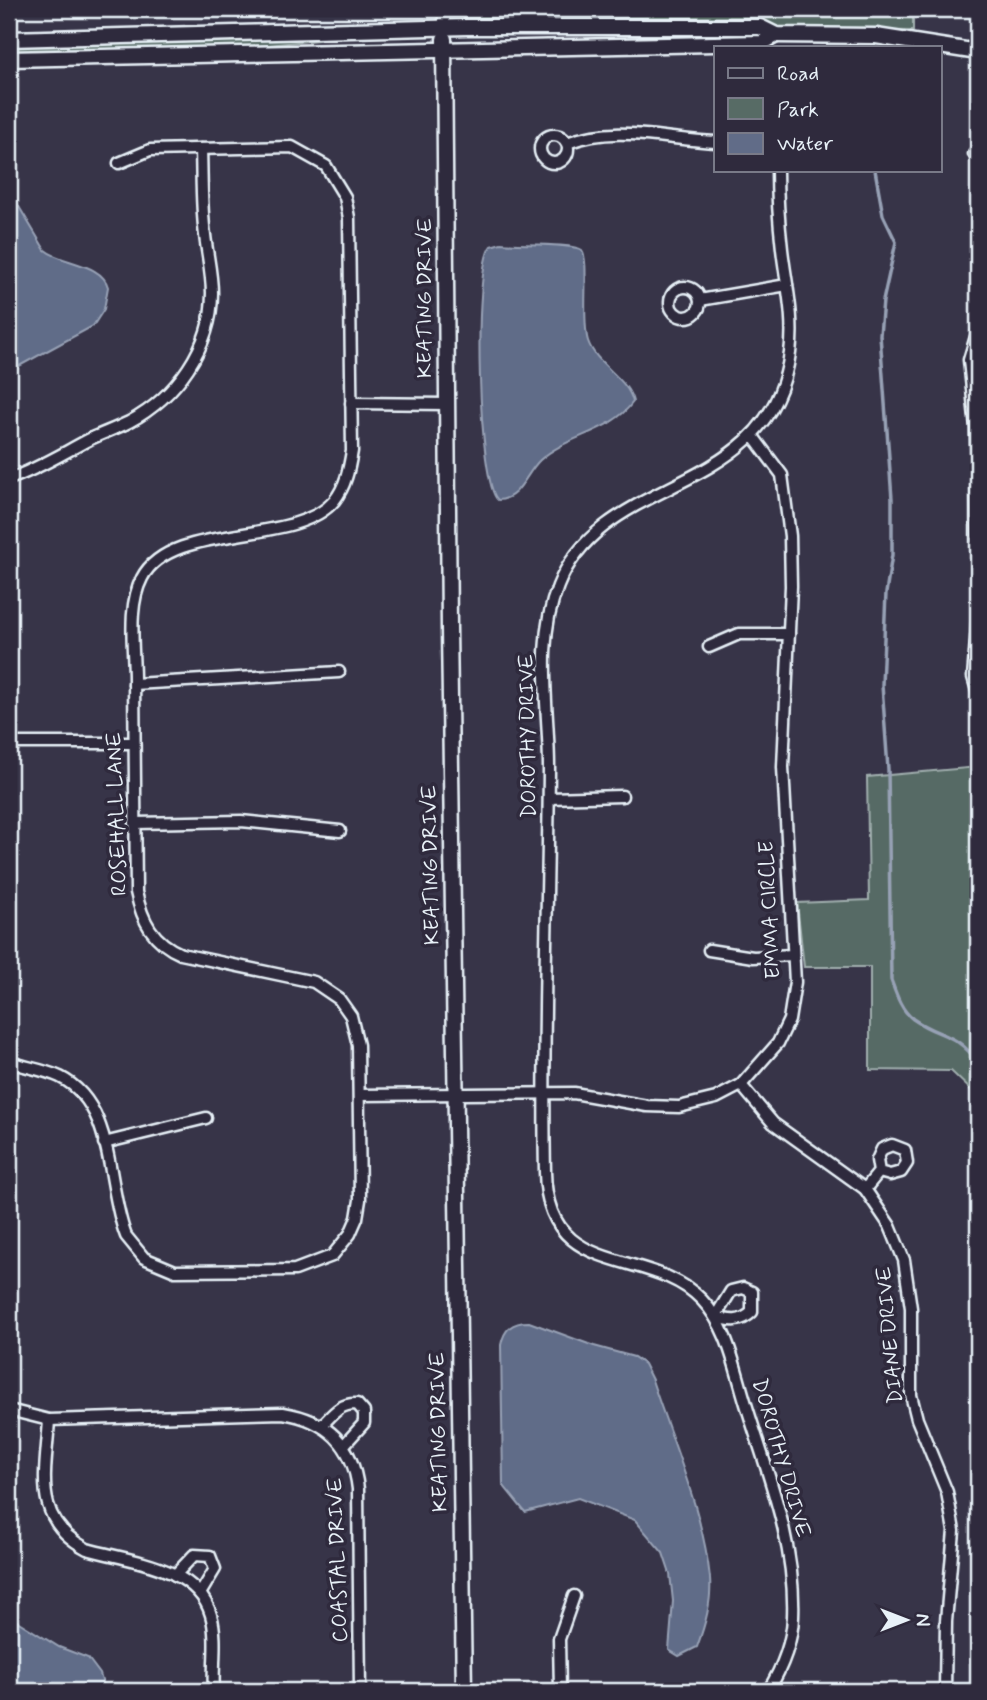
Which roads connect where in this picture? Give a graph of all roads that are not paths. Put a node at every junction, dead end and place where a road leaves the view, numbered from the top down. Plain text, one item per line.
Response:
1 (444, 9) edge
2 (444, 38) junction
3 (9, 39) edge
4 (776, 41) edge
5 (940, 46) edge
6 (942, 46) edge
7 (978, 52) edge
8 (9, 59) edge
9 (567, 142) dead end
10 (714, 142) edge
11 (201, 149) junction
12 (119, 163) dead end
13 (777, 172) edge
14 (787, 285) junction
15 (700, 300) dead end
16 (978, 330) edge
17 (351, 403) junction
18 (447, 404) junction
19 (752, 435) junction
20 (9, 479) edge
21 (978, 539) edge
22 (978, 614) edge
23 (789, 634) junction
24 (709, 647) dead end
25 (339, 672) dead end
26 (134, 684) junction
27 (978, 694) edge
28 (9, 743) edge
29 (134, 743) junction
30 (622, 796) dead end
31 (549, 798) junction
32 (135, 823) junction
33 (340, 831) dead end
34 (709, 950) dead end
35 (793, 955) junction
36 (9, 1062) edge
37 (741, 1085) junction
38 (544, 1094) junction
39 (360, 1095) junction
40 (455, 1095) junction
41 (206, 1118) dead end
42 (104, 1143) junction
43 (879, 1172) dead end
44 (864, 1189) junction
45 (9, 1410) edge
46 (49, 1420) junction
47 (322, 1425) junction
48 (344, 1445) junction
49 (175, 1575) junction
50 (201, 1594) junction
51 (574, 1596) dead end
52 (214, 1691) edge
53 (360, 1691) edge
54 (464, 1691) edge
55 (559, 1691) edge
56 (768, 1691) edge
57 (945, 1691) edge

1 - 2 street
2 - 3 street
2 - 4 street
2 - 4 street
2 - 8 street
2 - 18 street, KEATING DRIVE
4 - 5 street
6 - 7 street
9 - 10 street
11 - 12 street, ROSEHALL LANE
11 - 17 street, ROSEHALL LANE
11 - 20 street
13 - 14 street, DOROTHY DRIVE
14 - 15 street
14 - 19 street, DOROTHY DRIVE
16 - 21 street
17 - 18 street
17 - 26 street, ROSEHALL LANE
18 - 40 street, KEATING DRIVE
19 - 23 street, EMMA CIRCLE
19 - 31 street, DOROTHY DRIVE
22 - 27 street
23 - 24 street
23 - 35 street, EMMA CIRCLE
25 - 26 street
26 - 29 street, ROSEHALL LANE
28 - 29 street
29 - 32 street, ROSEHALL LANE
30 - 31 street
31 - 38 street, DOROTHY DRIVE
32 - 33 street
32 - 39 street, ROSEHALL LANE
34 - 35 street
35 - 37 street, EMMA CIRCLE
36 - 42 street, ROSEHALL LANE
37 - 38 street, EMMA CIRCLE
37 - 44 street, DIANE DRIVE
38 - 40 street, EMMA CIRCLE
38 - 56 street, DOROTHY DRIVE
39 - 40 street, EMMA CIRCLE
39 - 42 street, ROSEHALL LANE
40 - 54 street, KEATING DRIVE
41 - 42 street
43 - 44 street
44 - 57 street, DIANE DRIVE
45 - 46 street, COASTAL DRIVE
46 - 47 street, COASTAL DRIVE
46 - 49 street
47 - 48 street, COASTAL DRIVE
47 - 48 street
48 - 53 street, COASTAL DRIVE
49 - 50 street
49 - 50 street
50 - 52 street
51 - 55 street

